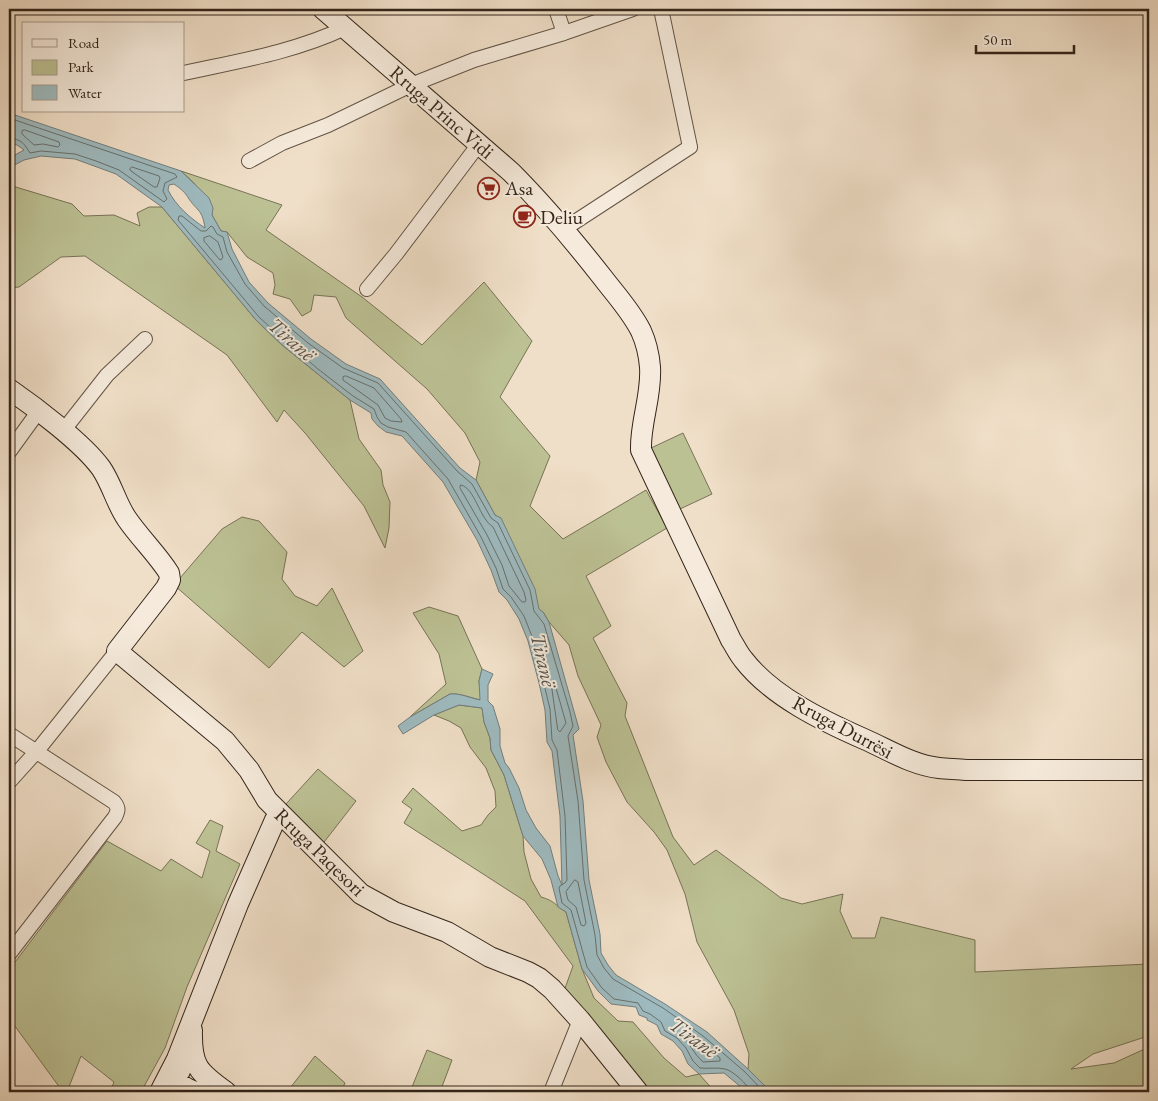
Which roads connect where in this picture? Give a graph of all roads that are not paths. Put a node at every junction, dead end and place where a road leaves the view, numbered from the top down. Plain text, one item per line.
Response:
1 (323, 9) edge
2 (556, 9) edge
3 (633, 9) edge
4 (661, 9) edge
5 (345, 28) junction
6 (564, 33) junction
7 (185, 73) edge
8 (411, 85) junction
9 (479, 144) junction
10 (250, 161) dead end
11 (564, 229) junction
12 (367, 289) dead end
13 (144, 339) dead end
14 (9, 389) edge
15 (648, 400) joint
16 (38, 412) junction
17 (63, 431) junction
18 (9, 452) edge
19 (117, 651) junction
20 (9, 734) edge
21 (37, 751) junction
22 (1149, 770) edge
23 (9, 782) edge
24 (281, 814) junction
25 (9, 954) edge
26 (580, 1020) junction
27 (192, 1023) junction
28 (170, 1074) junction
29 (200, 1085) edge
30 (160, 1092) edge
31 (226, 1092) edge
32 (551, 1092) edge
33 (638, 1092) edge

1 - 5 street, Rruga Princ Vidi
2 - 6 street
3 - 6 street
4 - 11 street
5 - 7 street
5 - 8 street, Rruga Princ Vidi
6 - 8 street
8 - 9 street, Rruga Princ Vidi
8 - 10 street
9 - 11 street, Rruga Princ Vidi
9 - 12 street
11 - 15 street, Rruga Princ Vidi
13 - 17 street
14 - 16 street
15 - 22 street, Rruga Durrësi
16 - 17 street
16 - 18 street
17 - 19 street
19 - 21 street
19 - 24 street, Rruga Paqesori
20 - 21 street
21 - 23 street
21 - 25 street
24 - 26 street, Rruga Paqesori
24 - 27 street
26 - 32 street
26 - 33 street, Rruga Paqesori
27 - 28 street
27 - 29 street
28 - 29 street
28 - 30 street
29 - 31 street

